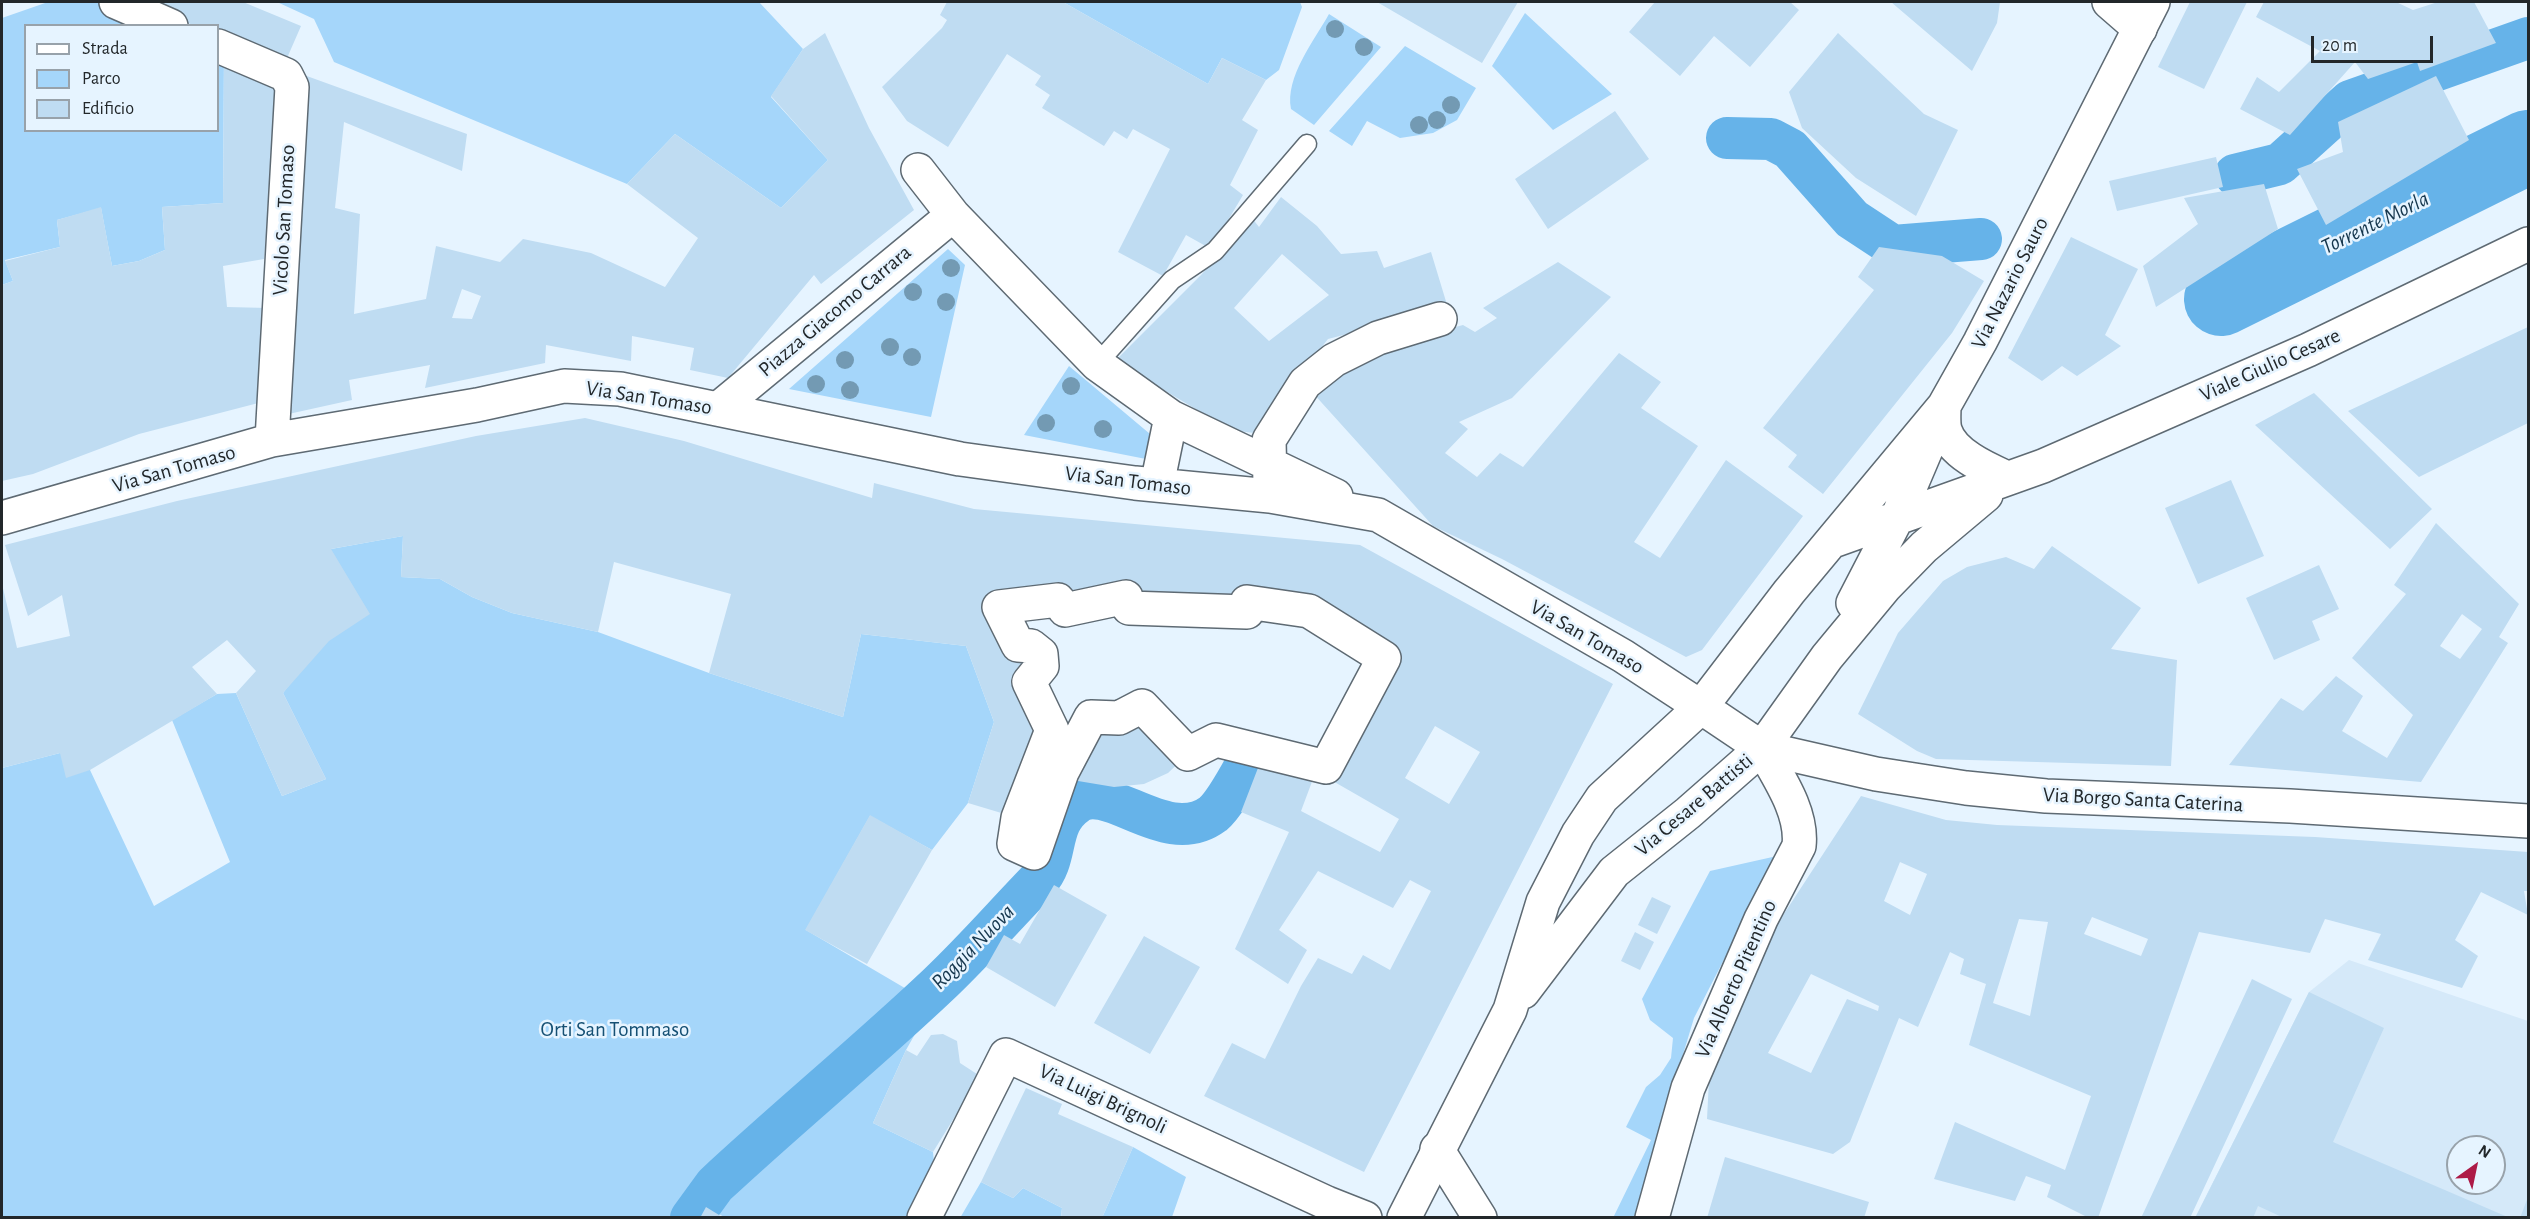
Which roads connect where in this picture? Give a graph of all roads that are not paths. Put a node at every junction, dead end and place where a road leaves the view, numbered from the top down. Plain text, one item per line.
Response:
1 (116, 2) edge
2 (2109, 2) edge
3 (2146, 15) edge
4 (166, 24) edge
5 (219, 46) edge
6 (1307, 144) dead end
7 (918, 170) dead end
8 (953, 215) junction
9 (2529, 244) edge
10 (1440, 319) dead end
11 (1097, 364) junction
12 (1944, 406) junction
13 (718, 409) junction
14 (1171, 417) junction
15 (272, 441) junction
16 (2007, 478) junction
17 (1270, 480) junction
18 (1157, 485) junction
19 (2, 518) edge
20 (1897, 518) junction
21 (1832, 542) junction
22 (1827, 657) junction
23 (1701, 707) junction
24 (1762, 748) junction
25 (1326, 767) joint
26 (2529, 821) edge
27 (1510, 1010) junction
28 (1437, 1149) junction
29 (924, 1218) edge
30 (1365, 1218) edge
31 (1404, 1218) edge
32 (1480, 1218) edge
33 (1652, 1218) edge

1 - 4 street
2 - 3 street
3 - 12 street, Via Nazario Sauro
5 - 15 street, Vicolo San Tomaso
6 - 11 lane
7 - 8 street
8 - 11 street
8 - 13 street, Piazza Giacomo Carrara
9 - 16 street, Viale Giulio Cesare
10 - 17 street
11 - 14 street
12 - 16 street
12 - 20 street
12 - 21 street, Via Nazario Sauro
13 - 15 street, Via San Tomaso
13 - 18 street, Via San Tomaso
14 - 17 street
14 - 18 street
15 - 19 street, Via San Tomaso
16 - 20 street, Viale Giulio Cesare
16 - 22 street
17 - 18 street, Via San Tomaso
17 - 23 street, Via San Tomaso
20 - 21 street, Viale Giulio Cesare
20 - 22 street
21 - 23 street, Via Nazario Sauro
22 - 24 street
23 - 24 street, Via Cesare Battisti
23 - 27 street, Via Cesare Battisti
24 - 26 street, Via Borgo Santa Caterina
24 - 27 street, Via Cesare Battisti
24 - 33 street, Via Alberto Pitentino
25 - 25 street
27 - 28 street, Via Cesare Battisti
28 - 31 street, Via Cesare Battisti
28 - 32 street
29 - 30 street, Via Luigi Brignoli

